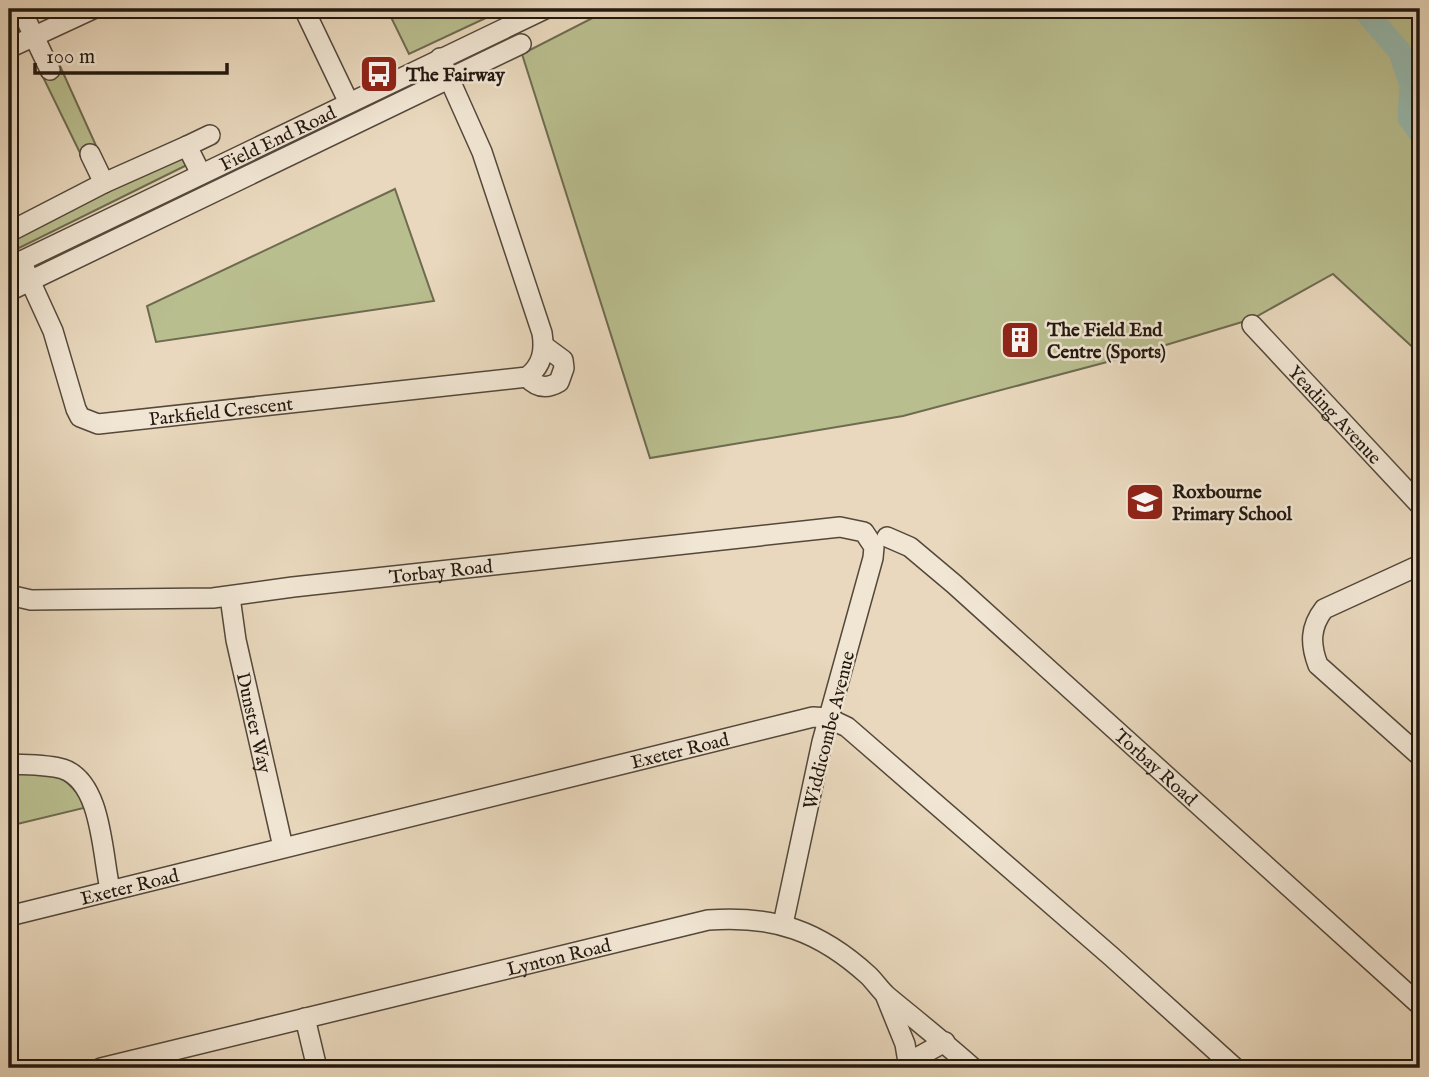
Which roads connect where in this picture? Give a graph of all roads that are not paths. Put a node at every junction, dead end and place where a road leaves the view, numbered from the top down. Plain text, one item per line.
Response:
1 (21, 9) edge
2 (93, 9) edge
3 (304, 9) edge
4 (545, 9) edge
5 (34, 36) junction
6 (521, 44) dead end
7 (9, 48) edge
8 (440, 58) junction
9 (50, 70) dead end
10 (450, 79) junction
11 (349, 103) junction
12 (210, 135) dead end
13 (187, 146) junction
14 (90, 153) dead end
15 (201, 174) junction
16 (104, 183) junction
17 (9, 232) edge
18 (14, 260) edge
19 (30, 280) junction
20 (9, 291) edge
21 (1252, 325) dead end
22 (1420, 505) edge
23 (879, 538) junction
24 (1420, 565) edge
25 (9, 595) edge
26 (229, 597) junction
27 (828, 718) junction
28 (1420, 756) edge
29 (9, 764) edge
30 (283, 847) junction
31 (110, 889) junction
32 (9, 915) edge
33 (783, 924) junction
34 (884, 993) junction
35 (1420, 1005) edge
36 (305, 1018) junction
37 (945, 1042) junction
38 (909, 1065) edge
39 (101, 1068) edge
40 (317, 1068) edge
41 (973, 1068) edge
42 (1235, 1068) edge

1 - 5 street
2 - 5 street
3 - 11 street
4 - 8 street, Field End Road
5 - 7 street
5 - 9 street
6 - 10 street
8 - 10 street, Parkfield Crescent
8 - 11 street, Field End Road
10 - 19 street
10 - 19 street, Parkfield Crescent
11 - 15 street, Field End Road
12 - 13 street
13 - 15 street
13 - 16 street
14 - 16 street
15 - 18 street, Field End Road
16 - 17 street
18 - 19 street, Parkfield Crescent
19 - 20 street
21 - 22 street, Yeading Avenue
23 - 26 street, Torbay Road
23 - 27 street, Widdicombe Avenue
23 - 35 street, Torbay Road
24 - 28 street
25 - 26 street, Torbay Road
26 - 30 street, Dunster Way
27 - 30 street, Exeter Road
27 - 33 street, Widdicombe Avenue
27 - 42 street
29 - 31 street
30 - 31 street, Exeter Road
31 - 32 street, Exeter Road
33 - 34 street, Lynton Road
33 - 36 street, Lynton Road
34 - 37 street, Lynton Road
34 - 38 street
36 - 39 street, Lynton Road
36 - 40 street
37 - 38 street
37 - 41 street, Lynton Road

